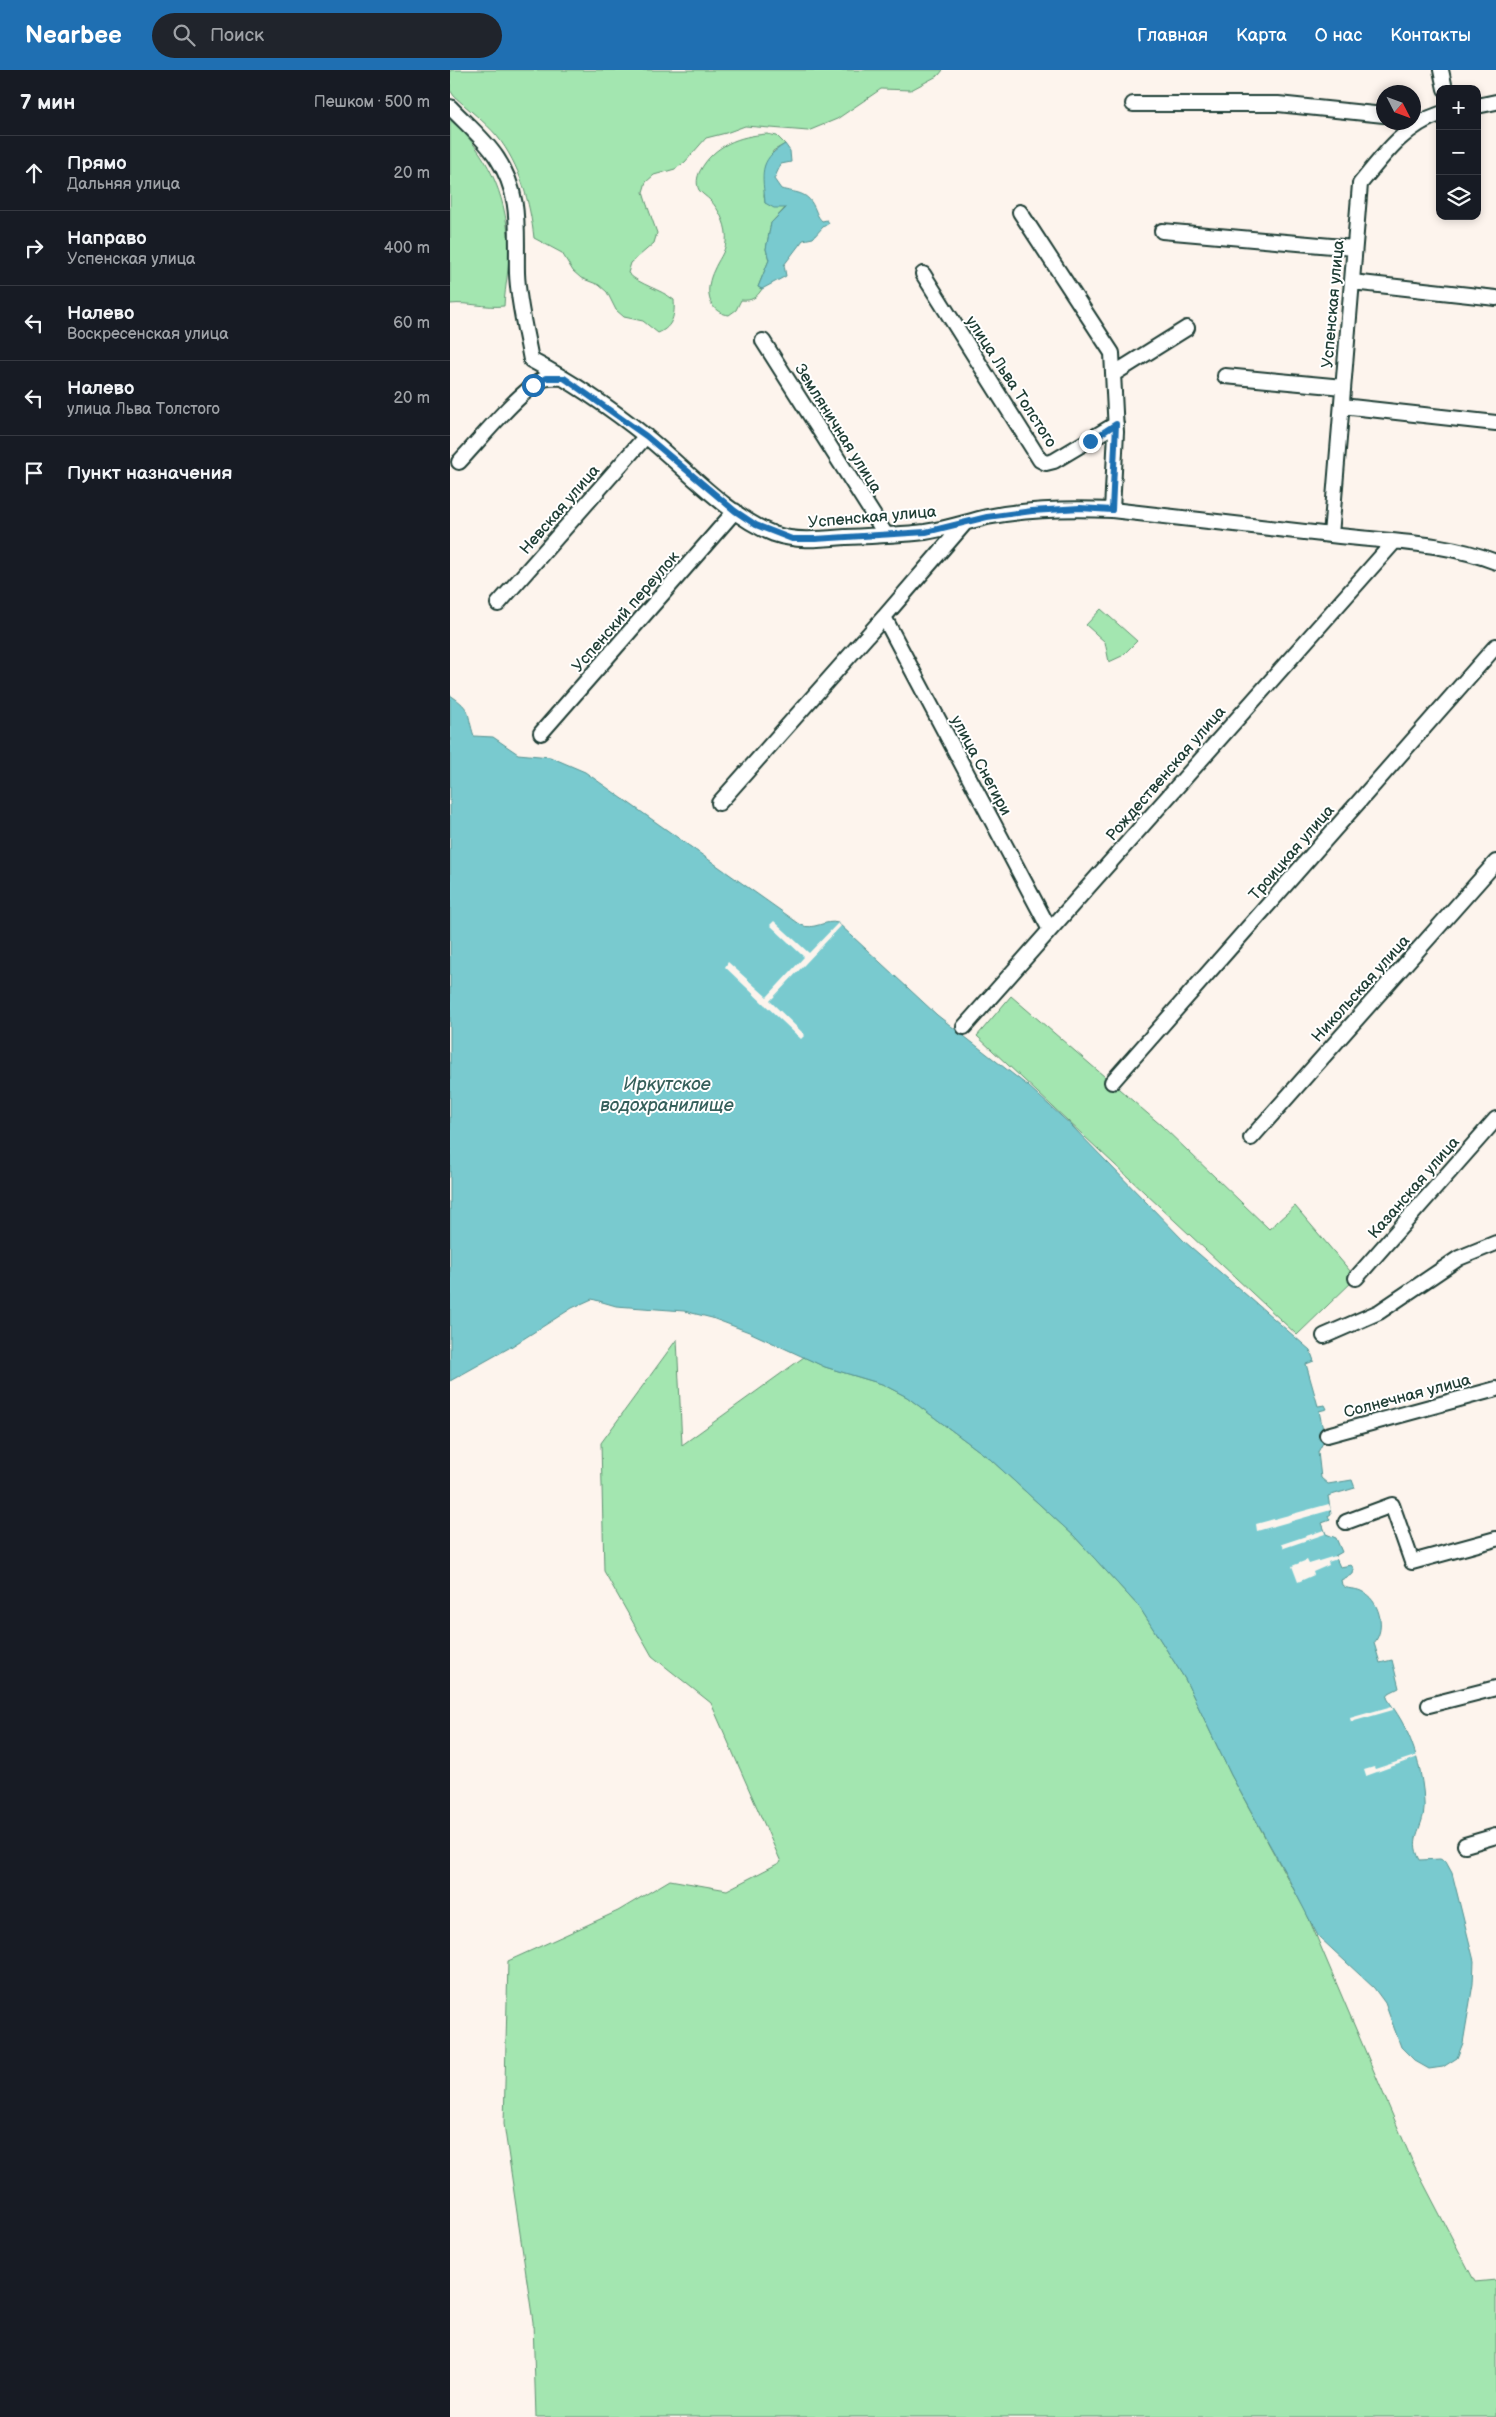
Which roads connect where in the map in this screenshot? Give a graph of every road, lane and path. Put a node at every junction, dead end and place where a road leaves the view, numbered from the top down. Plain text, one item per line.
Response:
1 (1441, 70) edge
2 (1444, 85) edge
3 (1496, 102) edge
4 (1133, 104) dead end
5 (1481, 105) edge
6 (450, 107) edge
7 (1376, 114) edge
8 (1436, 115) edge
9 (1421, 118) edge
10 (1407, 130) edge
11 (1020, 212) dead end
12 (1162, 231) dead end
13 (1354, 248) junction
14 (923, 274) dead end
15 (1352, 282) junction
16 (1496, 298) edge
17 (1187, 328) dead end
18 (763, 341) dead end
19 (1115, 373) junction
20 (1225, 376) dead end
21 (564, 378) junction
22 (1343, 387) junction
23 (1342, 406) junction
24 (1496, 423) edge
25 (1116, 424) junction
26 (646, 436) junction
27 (459, 462) dead end
28 (1112, 510) junction
29 (735, 511) junction
30 (965, 523) junction
31 (886, 535) junction
32 (1331, 535) junction
33 (1394, 542) junction
34 (1496, 562) edge
35 (498, 604) dead end
36 (884, 617) junction
37 (1496, 646) edge
38 (541, 733) dead end
39 (719, 803) dead end
40 (1496, 862) edge
41 (1050, 930) junction
42 (964, 1027) dead end
43 (1112, 1082) dead end
44 (1496, 1119) edge
45 (1251, 1138) dead end
46 (1496, 1243) edge
47 (1356, 1278) dead end
48 (1324, 1336) dead end
49 (1496, 1389) edge
50 (1327, 1435) dead end
51 (1346, 1522) dead end
52 (1496, 1539) edge
53 (1496, 1688) edge
54 (1429, 1705) dead end
55 (1496, 1836) edge
56 (1465, 1844) dead end

1 - 2 street
3 - 5 street
4 - 7 street
6 - 21 street, Успенская улица
8 - 9 street, Успенская улица
10 - 13 street, Успенская улица
11 - 19 street
12 - 13 street
13 - 15 street, Успенская улица
14 - 25 street, улица Льва Толстого
15 - 16 street
15 - 22 street, Успенская улица
17 - 19 street
18 - 31 street, Земляничная улица
19 - 25 street
20 - 22 street
21 - 26 street, Успенская улица
21 - 27 street
22 - 23 street, Успенская улица
23 - 24 street
23 - 32 street, Успенская улица
25 - 28 street
26 - 29 street, Успенская улица
26 - 35 street, Невская улица
28 - 30 street, Успенская улица
28 - 32 street, Успенская улица
29 - 31 street, Успенская улица
29 - 38 street, Успенский переулок
30 - 31 street, Успенская улица
30 - 36 street
32 - 33 street, Успенская улица
33 - 34 street, Успенская улица
33 - 41 street, Рождественская улица
36 - 39 street
36 - 41 street, улица Снегири
37 - 43 street, Троицкая улица
40 - 45 street, Никольская улица
41 - 42 street, Рождественская улица
44 - 47 street, Казанская улица
46 - 48 street
49 - 50 street, Солнечная улица
51 - 52 street
53 - 54 street
55 - 56 street

